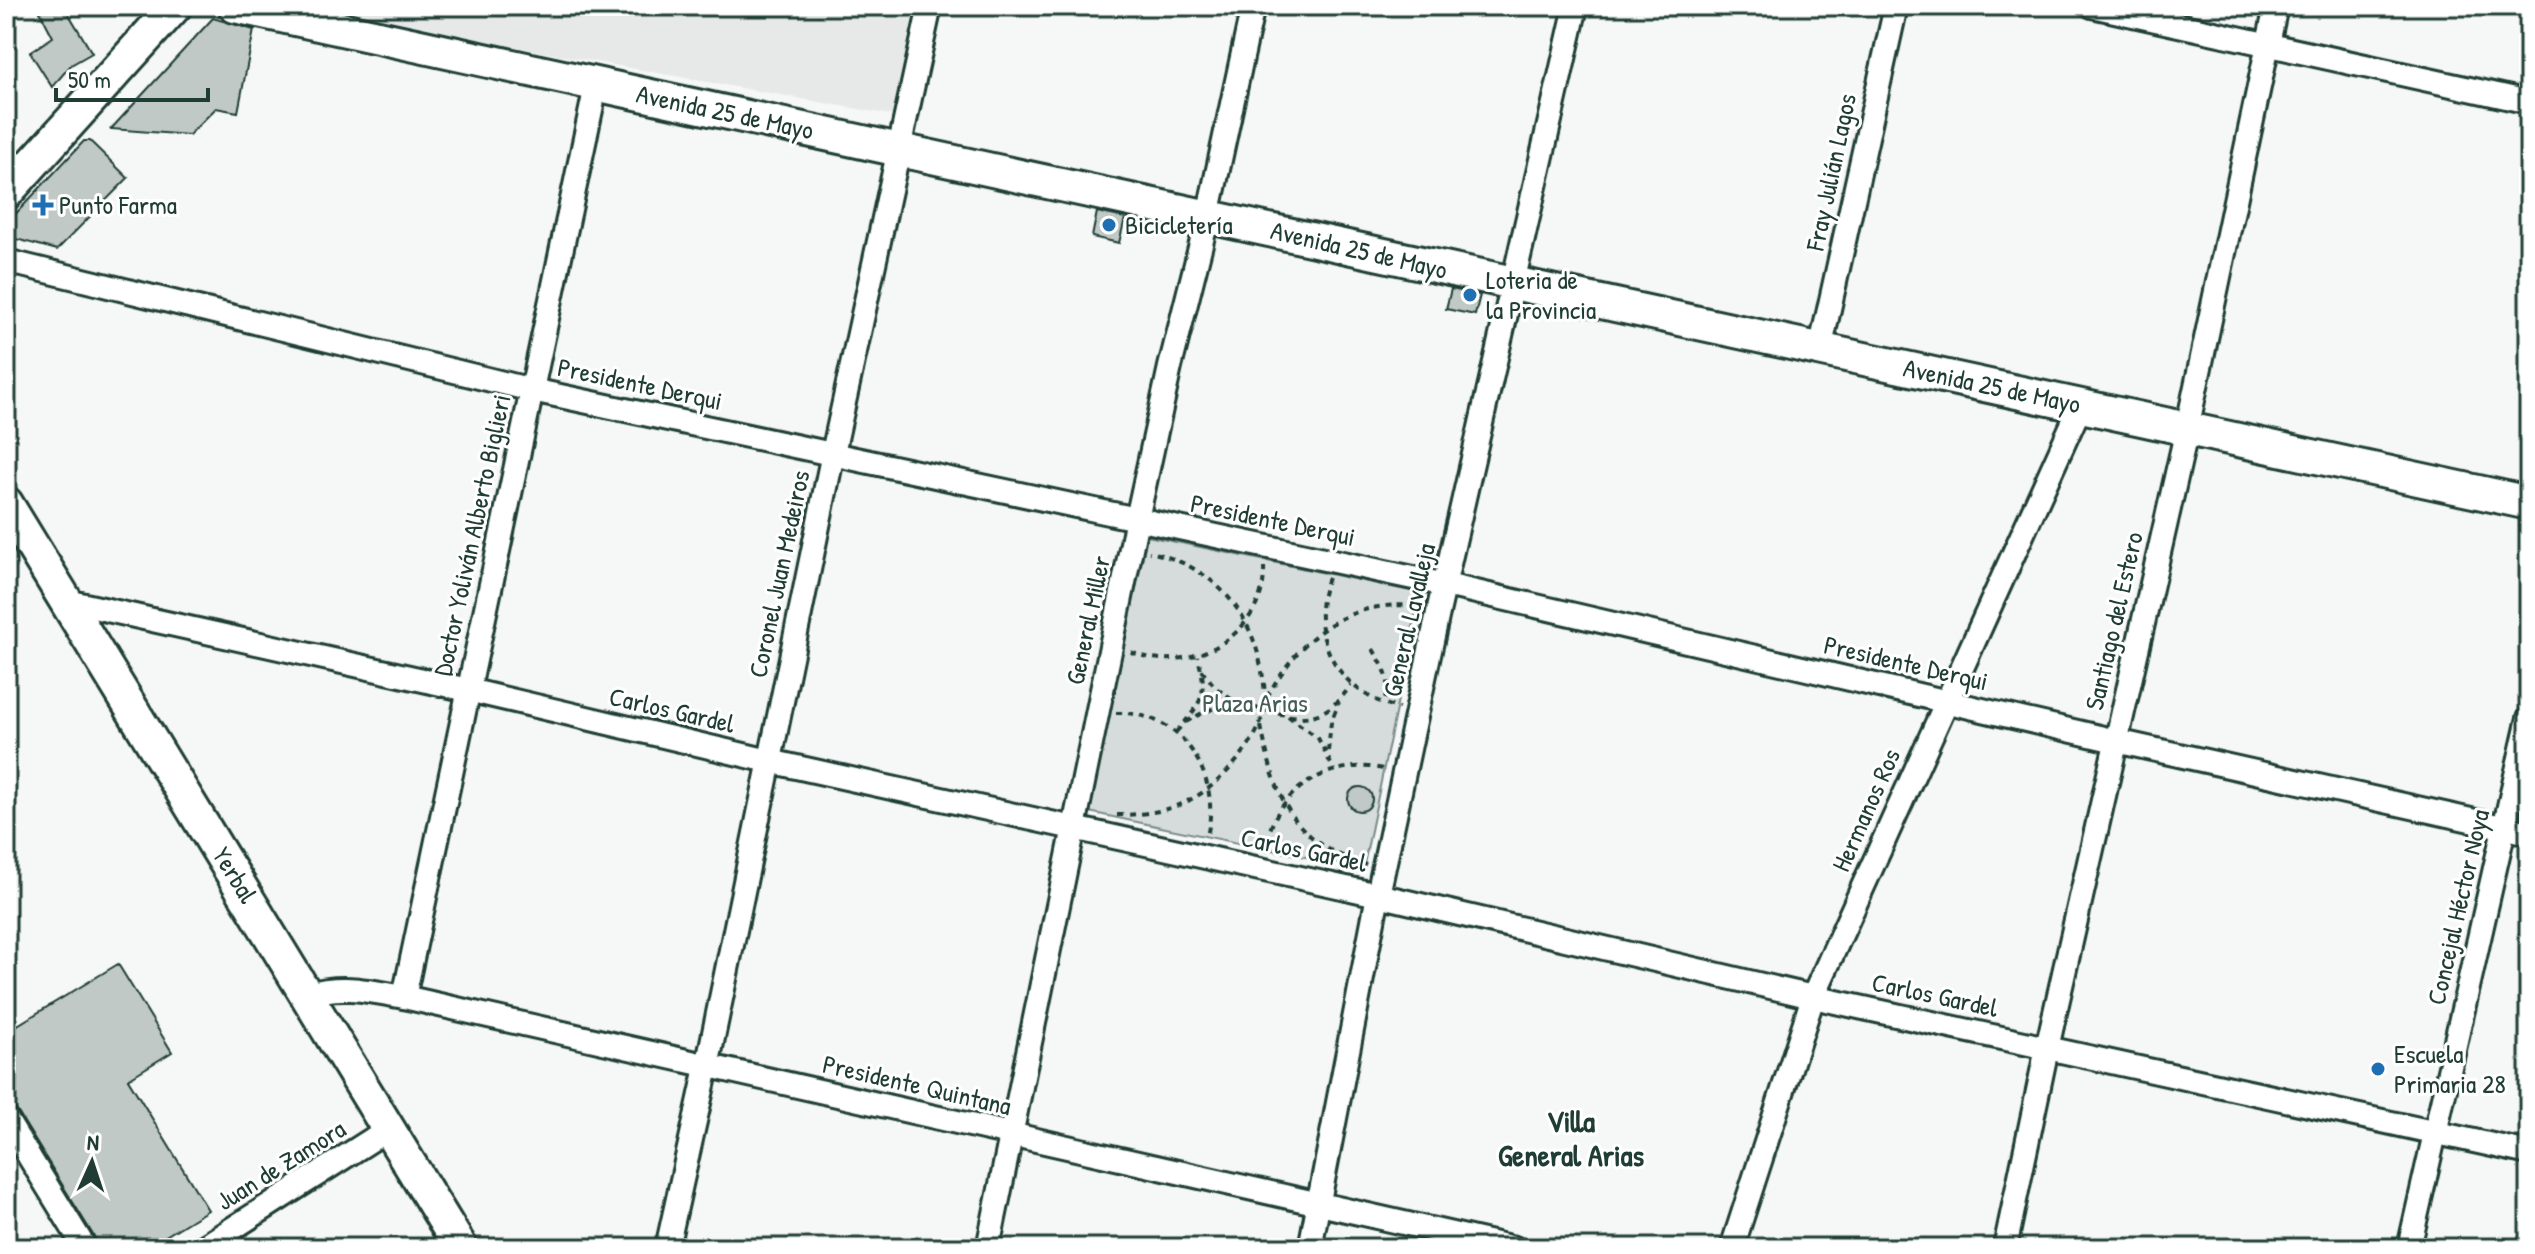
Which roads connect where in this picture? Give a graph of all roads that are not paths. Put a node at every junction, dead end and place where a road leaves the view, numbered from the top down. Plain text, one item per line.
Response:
1 (175, 6) edge
2 (235, 6) edge
3 (930, 6) edge
4 (1253, 6) edge
5 (1576, 6) edge
6 (1896, 6) edge
7 (2092, 6) edge
8 (2276, 6) edge
9 (2267, 46) junction
10 (596, 86) junction
11 (2529, 102) edge
12 (899, 148) junction
13 (6, 193) edge
14 (1208, 216) junction
15 (6, 261) edge
16 (1513, 284) junction
17 (1820, 350) junction
18 (532, 390) junction
19 (2081, 405) junction
20 (2187, 429) junction
21 (833, 453) junction
22 (6, 503) edge
23 (2529, 503) edge
24 (1137, 519) junction
25 (1446, 585) junction
26 (67, 601) junction
27 (468, 690) junction
28 (1946, 700) junction
29 (2529, 718) edge
30 (2116, 741) junction
31 (769, 761) junction
32 (1075, 820) junction
33 (2504, 827) junction
34 (2529, 833) edge
35 (1378, 895) junction
36 (308, 994) junction
37 (404, 997) junction
38 (1813, 997) junction
39 (2047, 1048) junction
40 (707, 1067) junction
41 (6, 1119) edge
42 (390, 1128) junction
43 (2436, 1132) junction
44 (1011, 1135) junction
45 (2529, 1153) edge
46 (1319, 1204) junction
47 (85, 1248) edge
48 (202, 1248) edge
49 (461, 1248) edge
50 (667, 1248) edge
51 (988, 1248) edge
52 (1310, 1248) edge
53 (1514, 1248) edge
54 (1732, 1248) edge
55 (2005, 1248) edge
56 (2409, 1248) edge

1 - 13 main road
2 - 10 main road, Avenida 25 de Mayo
3 - 12 street, Coronel Juan Medeiros
4 - 14 street, General Miller
5 - 16 street, General Lavalleja
6 - 17 street, Fray Julián Lagos
7 - 9 street
8 - 9 street, Santiago del Estero
9 - 11 street
9 - 20 street, Santiago del Estero
10 - 12 main road, Avenida 25 de Mayo
10 - 18 street, Doctor Yoliván Alberto Biglieri
12 - 14 main road, Avenida 25 de Mayo
12 - 21 street, Coronel Juan Medeiros
14 - 16 main road, Avenida 25 de Mayo
14 - 24 street, General Miller
15 - 18 street, Presidente Derqui
16 - 17 main road, Avenida 25 de Mayo
16 - 25 street, General Lavalleja
17 - 19 main road, Avenida 25 de Mayo
18 - 21 street, Presidente Derqui
18 - 27 street, Doctor Yoliván Alberto Biglieri
19 - 20 main road, Avenida 25 de Mayo
19 - 28 street, Hermanos Ros
20 - 23 main road, Avenida 25 de Mayo
20 - 30 street, Santiago del Estero
21 - 24 street, Presidente Derqui
21 - 31 street, Coronel Juan Medeiros
22 - 26 main road, Yerbal
24 - 25 street, Presidente Derqui
24 - 32 street, General Miller
25 - 28 street, Presidente Derqui
25 - 35 street, General Lavalleja
26 - 27 street, Carlos Gardel
26 - 36 main road, Yerbal
27 - 31 street, Carlos Gardel
27 - 37 street, Doctor Yoliván Alberto Biglieri
28 - 30 street, Presidente Derqui
28 - 38 street, Hermanos Ros
29 - 33 street, Concejal Héctor Noya
30 - 33 street, Presidente Derqui
30 - 39 street, Santiago del Estero
31 - 32 street, Carlos Gardel
31 - 40 street, Coronel Juan Medeiros
32 - 35 street, Carlos Gardel
32 - 44 street, General Miller
33 - 34 street, Presidente Derqui
33 - 43 street, Concejal Héctor Noya
35 - 38 street, Carlos Gardel
35 - 46 street, General Lavalleja
36 - 37 street, Presidente Quintana
36 - 42 main road, Yerbal
37 - 40 street, Presidente Quintana
38 - 39 street, Carlos Gardel
38 - 54 street, Hermanos Ros
39 - 43 street, Carlos Gardel
39 - 55 street, Santiago del Estero
40 - 44 street, Presidente Quintana
40 - 50 street, Coronel Juan Medeiros
41 - 47 street
42 - 48 street, Juan de Zamora
42 - 49 main road, Yerbal
43 - 45 street, Carlos Gardel
43 - 56 street, Concejal Héctor Noya
44 - 46 street, Presidente Quintana
44 - 51 street, General Miller
46 - 52 street, General Lavalleja
46 - 53 street, Presidente Quintana

